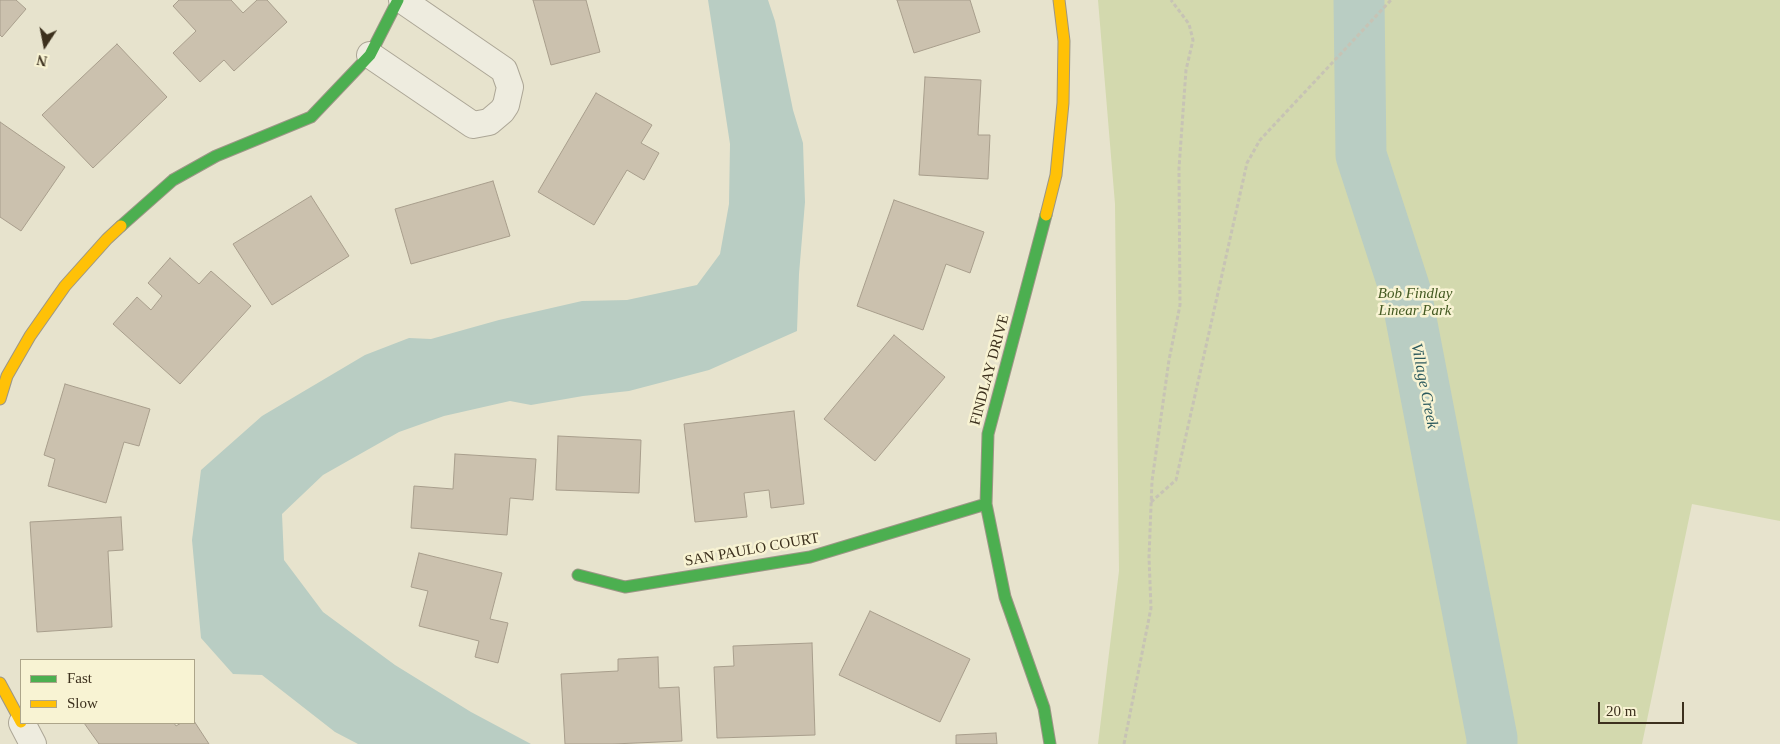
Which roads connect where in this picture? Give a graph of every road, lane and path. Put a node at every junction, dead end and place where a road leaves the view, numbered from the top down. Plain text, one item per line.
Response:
1 (398, 0) edge
2 (402, 0) edge
3 (1059, 0) edge
4 (1171, 0) edge
5 (1391, 0) edge
6 (370, 55) junction
7 (0, 399) edge
8 (1151, 502) junction
9 (986, 504) junction
10 (578, 575) dead end
11 (0, 683) edge
12 (20, 720) edge
13 (22, 724) edge
14 (33, 744) edge
15 (1050, 744) edge
16 (1124, 744) edge

1 - 6 street
2 - 6 street
3 - 9 street, FINDLAY DRIVE
4 - 8 path
5 - 8 path
6 - 7 street
8 - 16 path
9 - 10 street, SAN PAULO COURT
9 - 15 street, FINDLAY DRIVE
11 - 12 street
13 - 14 street

